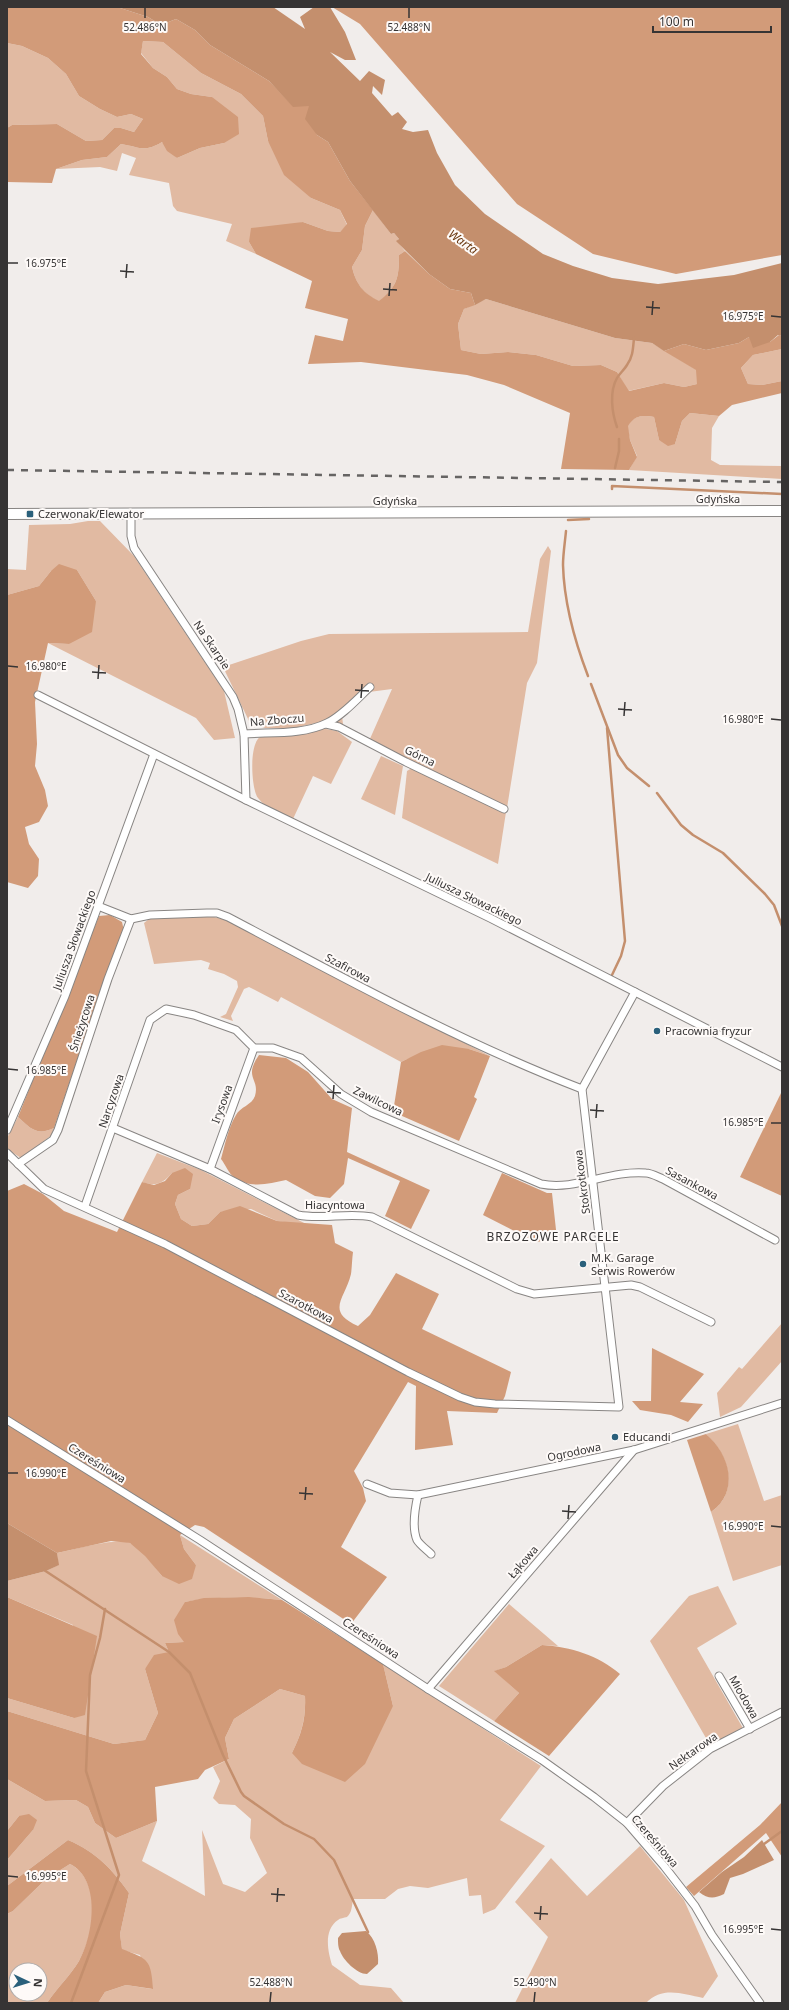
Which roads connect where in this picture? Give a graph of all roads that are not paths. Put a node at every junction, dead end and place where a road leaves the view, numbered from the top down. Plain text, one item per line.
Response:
1 (782, 511) edge
2 (131, 513) junction
3 (7, 514) edge
4 (370, 687) dead end
5 (38, 695) dead end
6 (326, 724) junction
7 (244, 734) junction
8 (154, 754) junction
9 (246, 800) junction
10 (504, 809) dead end
11 (98, 906) junction
12 (131, 919) junction
13 (635, 992) junction
14 (254, 1048) junction
15 (782, 1067) edge
16 (582, 1089) junction
17 (113, 1128) junction
18 (7, 1130) edge
19 (7, 1153) edge
20 (18, 1164) junction
21 (210, 1169) junction
22 (593, 1179) junction
23 (85, 1206) junction
24 (775, 1240) dead end
25 (606, 1287) junction
26 (711, 1322) dead end
27 (782, 1403) edge
28 (619, 1407) joint
29 (7, 1420) edge
30 (634, 1450) junction
31 (368, 1484) dead end
32 (418, 1495) junction
33 (431, 1554) dead end
34 (719, 1676) dead end
35 (428, 1689) junction
36 (782, 1712) edge
37 (750, 1729) junction
38 (627, 1823) junction
39 (760, 2003) edge

1 - 2 main road, Gdyńska
2 - 3 main road, Gdyńska
2 - 7 street, Na Skarpie
4 - 6 street, Na Zboczu
5 - 8 street, Juliusza Słowackiego
6 - 7 street, Na Zboczu
6 - 10 street, Górna
7 - 9 street, Na Skarpie
8 - 9 street, Juliusza Słowackiego
8 - 11 street, Juliusza Słowackiego
9 - 13 street, Juliusza Słowackiego
11 - 12 street
11 - 18 street, Juliusza Słowackiego
12 - 16 street, Szafirowa
12 - 20 street, Śnieżycowa
13 - 15 street, Juliusza Słowackiego
13 - 16 street
14 - 17 street, Narcyzowa
14 - 21 street, Irysowa
14 - 22 street, Zawilcowa
16 - 22 street, Stokrotkowa
17 - 21 street, Hiacyntowa
17 - 23 street, Narcyzowa
19 - 20 street, Szarotkowa
20 - 23 street, Szarotkowa
21 - 25 street, Hiacyntowa
22 - 24 street, Sasankowa
22 - 25 street, Stokrotkowa
23 - 28 street, Szarotkowa
25 - 26 street, Hiacyntowa
25 - 28 street, Stokrotkowa
27 - 30 street, Ogrodowa
29 - 35 street, Czereśniowa
30 - 32 street, Ogrodowa
30 - 35 street, Łąkowa
31 - 32 street, Ogrodowa
32 - 33 street
34 - 37 street, Miodowa
35 - 38 street, Czereśniowa
36 - 37 street, Nektarowa
37 - 38 street, Nektarowa
38 - 39 street, Czereśniowa

